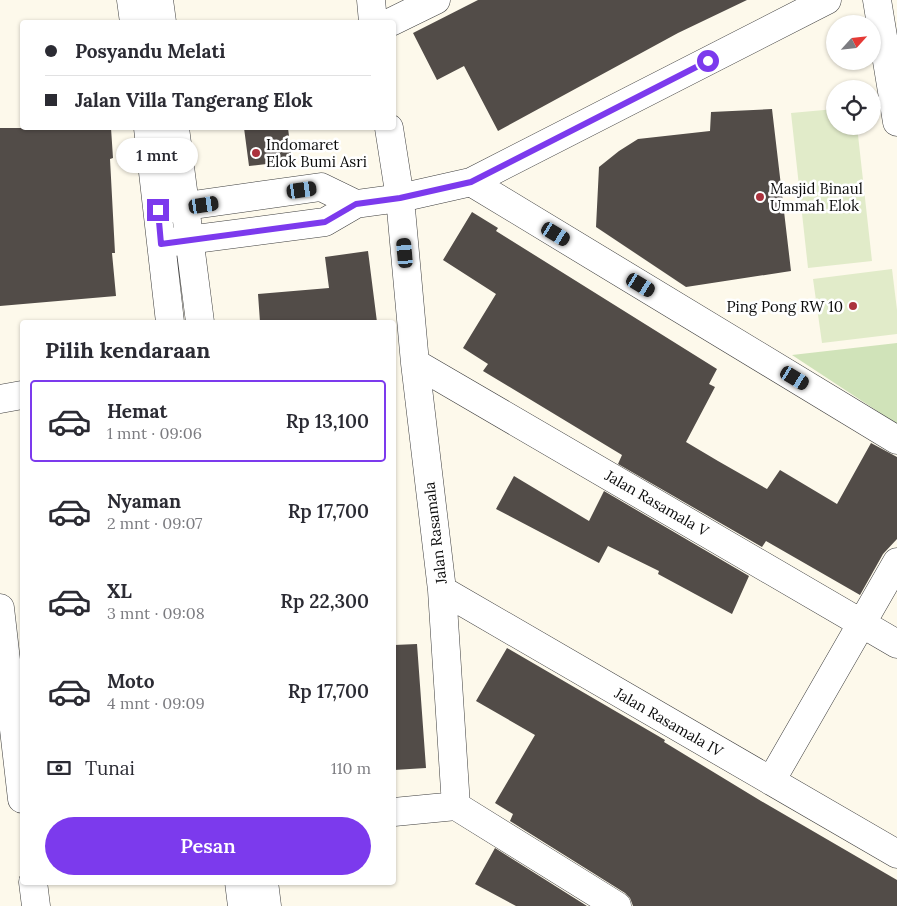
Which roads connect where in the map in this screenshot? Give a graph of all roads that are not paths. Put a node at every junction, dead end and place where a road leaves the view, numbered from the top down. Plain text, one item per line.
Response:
1 (131, 0) edge
2 (159, 0) edge
3 (371, 0) edge
4 (436, 0) edge
5 (828, 0) edge
6 (877, 0) edge
7 (134, 20) edge
8 (162, 20) edge
9 (373, 20) edge
10 (395, 20) edge
11 (897, 122) edge
12 (149, 130) edge
13 (175, 130) edge
14 (389, 130) edge
15 (471, 182) junction
16 (400, 198) junction
17 (356, 204) junction
18 (171, 209) junction
19 (190, 241) junction
20 (161, 244) junction
21 (170, 320) edge
22 (200, 320) edge
23 (416, 362) junction
24 (20, 395) edge
25 (0, 399) edge
26 (897, 440) edge
27 (897, 562) edge
28 (442, 590) junction
29 (0, 608) edge
30 (862, 622) junction
31 (897, 644) edge
32 (9, 761) edge
33 (771, 781) junction
34 (20, 793) edge
35 (456, 806) junction
36 (396, 812) edge
37 (897, 854) edge
38 (33, 885) edge
39 (239, 885) edge
40 (264, 885) edge
41 (36, 906) edge
42 (242, 906) edge
43 (267, 906) edge
44 (617, 906) edge

1 - 7 street
2 - 8 street
3 - 9 street
4 - 10 street
5 - 15 street
6 - 11 street
12 - 18 street
13 - 18 street
14 - 16 street, Jalan Rasamala
15 - 16 street
15 - 26 street
16 - 17 street
16 - 23 street, Jalan Rasamala
17 - 18 street
17 - 19 street
18 - 19 street
18 - 20 street
19 - 20 street
19 - 22 street
20 - 21 street
23 - 28 street, Jalan Rasamala
23 - 30 street, Jalan Rasamala V
24 - 25 street
27 - 30 street
28 - 33 street, Jalan Rasamala IV
28 - 35 street, Jalan Rasamala
29 - 32 street
30 - 31 street, Jalan Rasamala V
30 - 33 street
32 - 34 street
33 - 37 street, Jalan Rasamala IV
35 - 36 street
35 - 44 street
38 - 41 street
39 - 42 street
40 - 43 street

